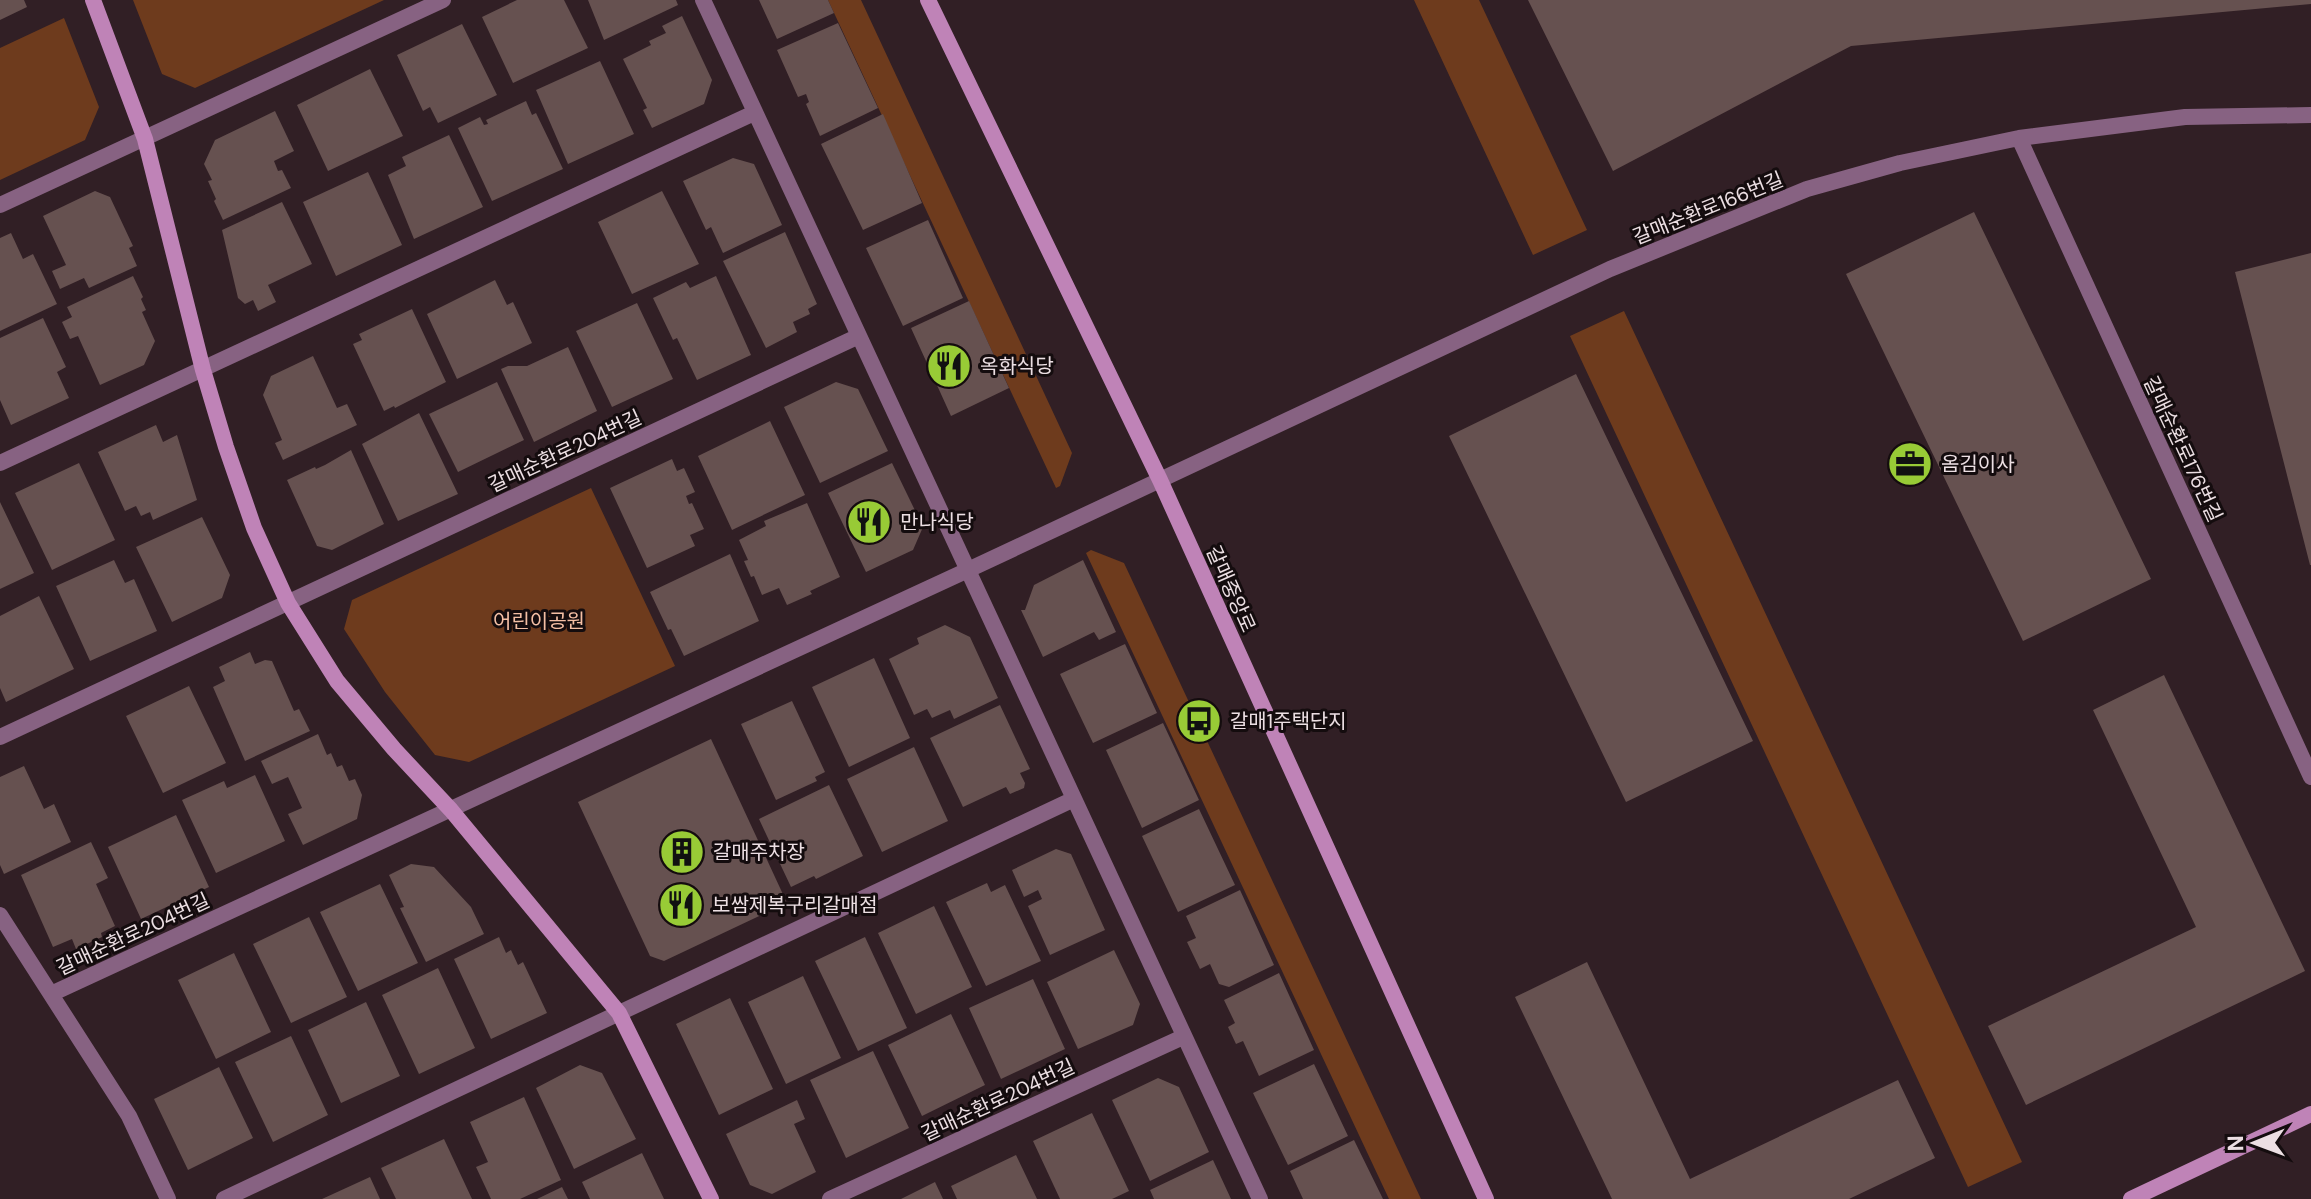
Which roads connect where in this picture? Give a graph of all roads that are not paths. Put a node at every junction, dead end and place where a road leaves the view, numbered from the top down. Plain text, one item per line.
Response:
1 (93, 0) edge
2 (443, 0) edge
3 (703, 0) edge
4 (928, 0) edge
5 (754, 113) junction
6 (2311, 115) edge
7 (2019, 138) junction
8 (145, 139) junction
9 (0, 205) edge
10 (859, 336) junction
11 (203, 370) junction
12 (0, 463) edge
13 (1160, 480) junction
14 (968, 570) junction
15 (288, 603) junction
16 (0, 737) edge
17 (2311, 777) edge
18 (1074, 799) junction
19 (451, 810) junction
20 (0, 915) edge
21 (51, 994) junction
22 (619, 1013) junction
23 (1183, 1037) junction
24 (2311, 1114) edge
25 (168, 1199) edge
26 (224, 1199) edge
27 (711, 1199) edge
28 (830, 1199) edge
29 (1260, 1199) edge
30 (1486, 1199) edge
31 (2131, 1199) edge

1 - 8 street
2 - 8 street
3 - 5 street
4 - 13 street, 갈매중앙로
5 - 10 street
5 - 11 street
6 - 7 street, 갈매순환로166번길
7 - 13 street, 갈매순환로166번길
7 - 17 street, 갈매순환로176번길
8 - 9 street
8 - 11 street
10 - 14 street
10 - 15 street, 갈매순환로204번길
11 - 12 street
11 - 15 street
13 - 14 street, 갈매순환로166번길
13 - 30 street, 갈매중앙로
14 - 18 street
14 - 19 street, 갈매순환로204번길
15 - 16 street, 갈매순환로204번길
15 - 19 street
18 - 22 street
18 - 23 street
19 - 21 street, 갈매순환로204번길
19 - 22 street
20 - 21 street, 갈매순환로204번길
21 - 25 street, 갈매순환로204번길
22 - 26 street
22 - 27 street
23 - 28 street, 갈매순환로204번길
23 - 29 street
24 - 31 street

